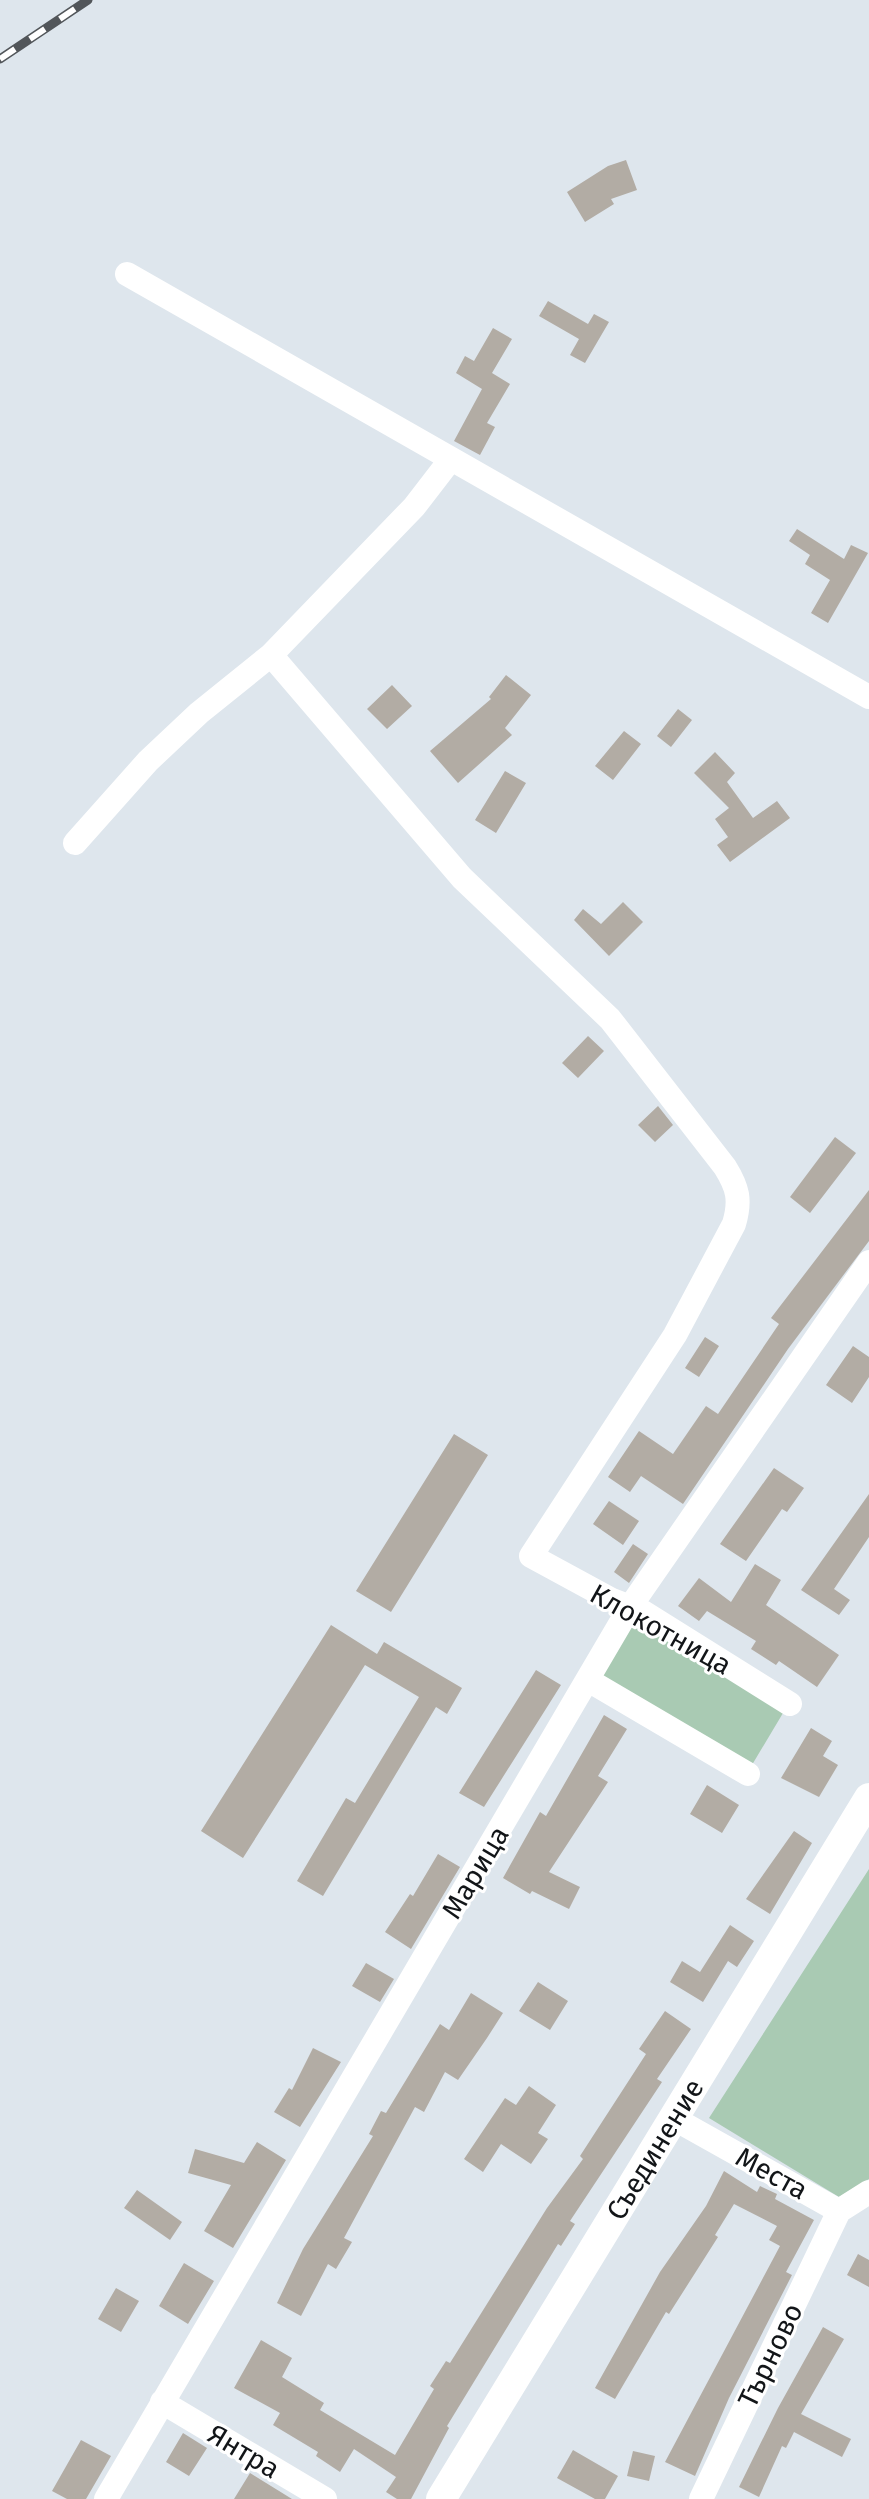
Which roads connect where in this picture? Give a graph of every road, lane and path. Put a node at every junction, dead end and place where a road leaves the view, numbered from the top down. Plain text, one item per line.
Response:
1 (127, 274) dead end
2 (451, 459) junction
3 (271, 655) junction
4 (869, 697) edge
5 (75, 843) dead end
6 (869, 1262) edge
7 (630, 1607) junction
8 (588, 1680) junction
9 (790, 1704) dead end
10 (748, 1774) dead end
11 (869, 1798) edge
12 (673, 2118) junction
13 (869, 2192) edge
14 (839, 2211) junction
15 (162, 2402) junction
16 (106, 2499) edge
17 (325, 2499) edge
18 (441, 2499) edge
19 (701, 2499) edge

1 - 2 street
2 - 3 street
2 - 4 street
3 - 5 street
3 - 7 street, Клокотница
6 - 7 street, Марица
7 - 8 street, Марица
7 - 9 street, Клокотница
8 - 10 street
8 - 15 street, Марица
11 - 12 street, Съединение
12 - 14 street, Места
12 - 18 street, Съединение
13 - 14 street, Места
14 - 19 street, Търново
15 - 16 street, Марица
15 - 17 street, Янтра

